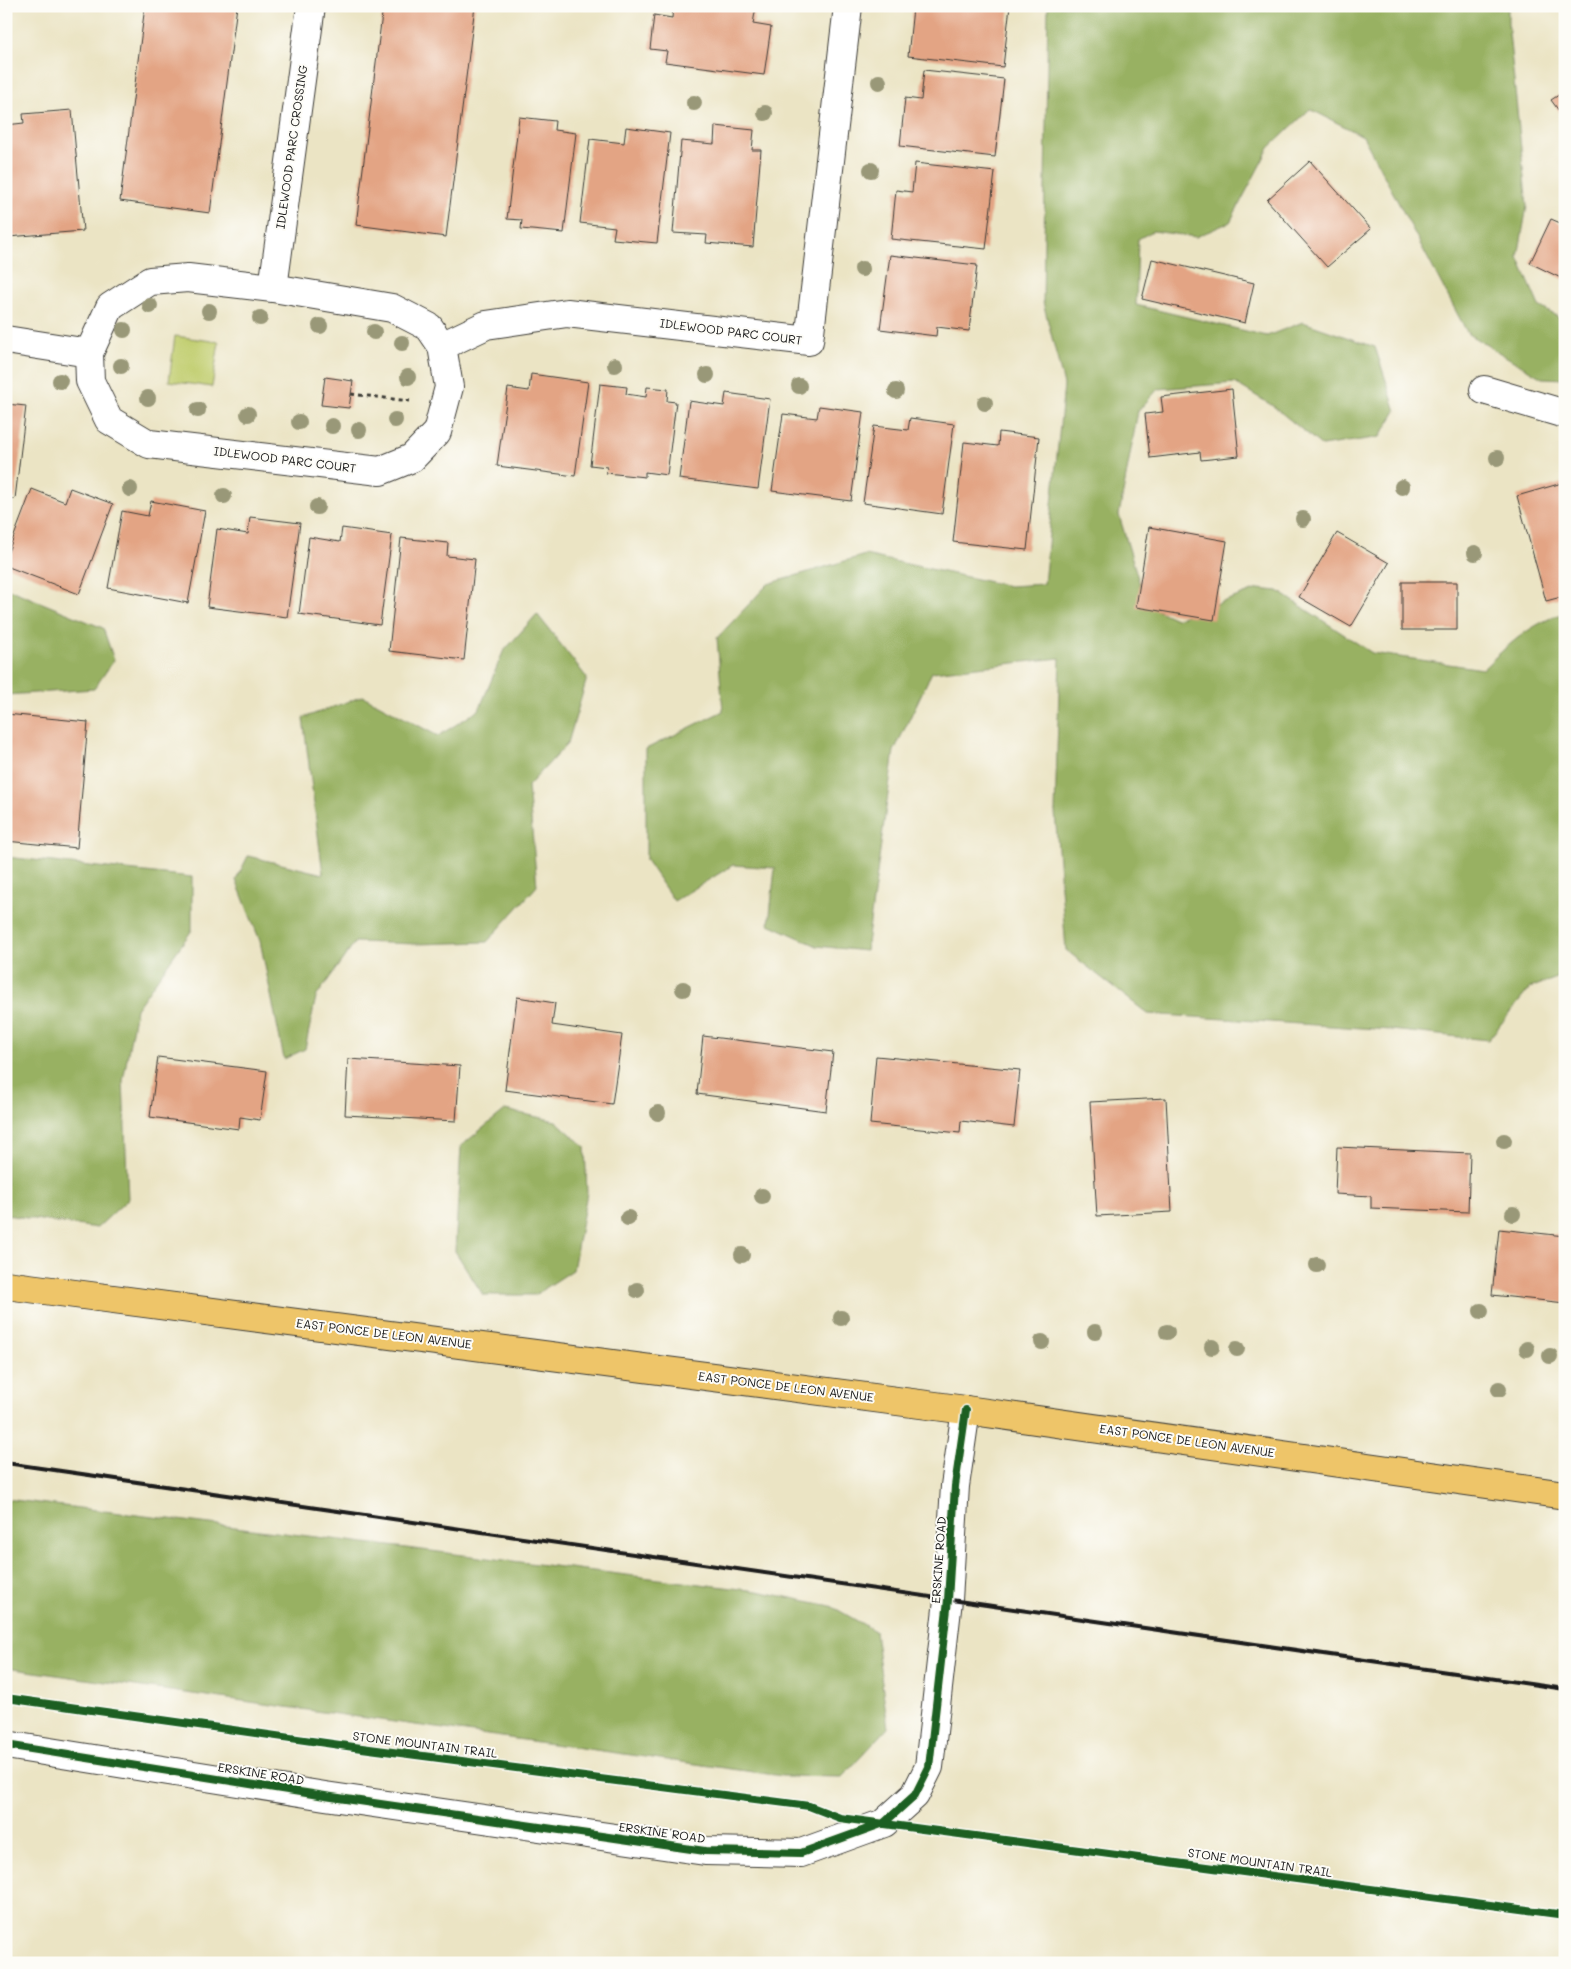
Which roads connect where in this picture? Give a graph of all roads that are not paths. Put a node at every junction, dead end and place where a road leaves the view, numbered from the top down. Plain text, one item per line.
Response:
1 (311, 6) edge
2 (848, 6) edge
3 (273, 288) junction
4 (6, 340) edge
5 (442, 346) junction
6 (89, 353) junction
7 (1484, 390) dead end
8 (1565, 414) edge
9 (6, 1285) edge
10 (966, 1410) junction
11 (1565, 1495) edge
12 (6, 1745) edge

1 - 3 street, IDLEWOOD PARC CROSSING
2 - 5 street, IDLEWOOD PARC COURT
3 - 5 street, IDLEWOOD PARC COURT
3 - 6 street, IDLEWOOD PARC COURT
4 - 6 street
5 - 6 street, IDLEWOOD PARC COURT
7 - 8 street
9 - 10 main road, EAST PONCE DE LEON AVENUE
10 - 11 main road, EAST PONCE DE LEON AVENUE
10 - 12 street, ERSKINE ROAD

